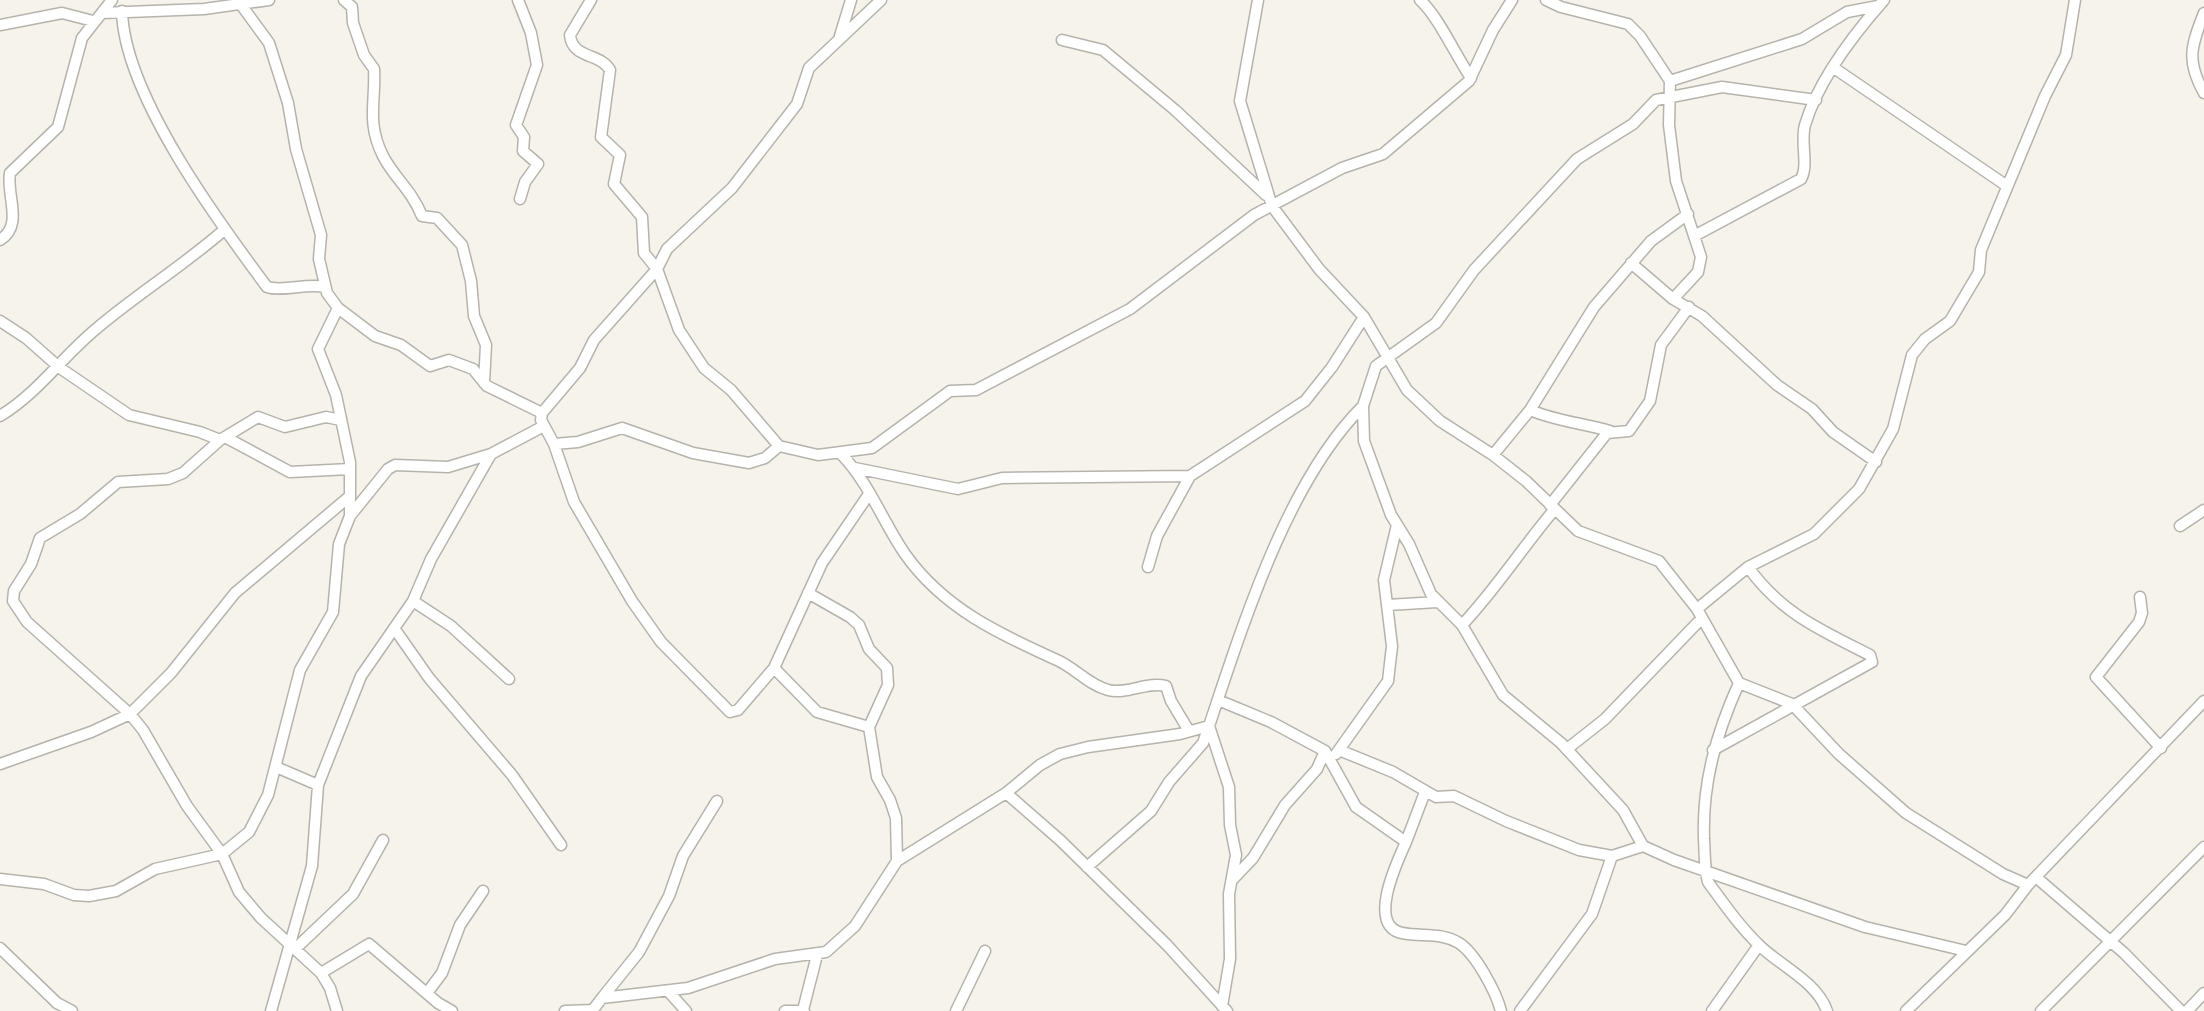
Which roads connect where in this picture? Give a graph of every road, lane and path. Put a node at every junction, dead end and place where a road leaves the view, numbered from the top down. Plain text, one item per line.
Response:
1 (112, 0) edge
2 (269, 0) edge
3 (344, 0) edge
4 (518, 0) edge
5 (591, 0) edge
6 (851, 0) edge
7 (881, 0) edge
8 (1258, 0) edge
9 (1420, 0) edge
10 (1512, 0) edge
11 (1546, 0) edge
12 (2075, 0) edge
13 (1881, 3) edge
14 (242, 6) junction
15 (122, 10) junction
16 (102, 13) junction
17 (2204, 13) edge
18 (93, 21) junction
19 (0, 25) edge
20 (839, 36) junction
21 (1062, 40) dead end
22 (1834, 68) junction
23 (1471, 78) junction
24 (1670, 81) junction
25 (2204, 93) edge
26 (1670, 98) junction
27 (1815, 100) junction
28 (2007, 186) junction
29 (1266, 195) junction
30 (520, 199) dead end
31 (1272, 206) junction
32 (1688, 214) junction
33 (224, 230) junction
34 (1696, 235) junction
35 (0, 240) edge
36 (1631, 263) junction
37 (657, 269) junction
38 (325, 287) junction
39 (1673, 299) junction
40 (1689, 307) junction
41 (338, 308) junction
42 (1364, 317) junction
43 (0, 321) edge
44 (1386, 358) junction
45 (60, 368) junction
46 (484, 383) junction
47 (1363, 406) junction
48 (1530, 410) junction
49 (542, 413) junction
50 (0, 416) edge
51 (341, 420) junction
52 (542, 427) junction
53 (1610, 430) junction
54 (223, 439) junction
55 (554, 444) junction
56 (779, 446) junction
57 (491, 454) junction
58 (842, 454) junction
59 (1493, 455) junction
60 (1876, 462) junction
61 (855, 468) junction
62 (350, 469) junction
63 (1190, 476) junction
64 (869, 494) junction
65 (350, 496) junction
66 (1552, 507) junction
67 (2204, 510) edge
68 (350, 516) junction
69 (1397, 525) junction
70 (2180, 526) dead end
71 (1148, 567) dead end
72 (1748, 567) junction
73 (808, 593) junction
74 (2140, 597) dead end
75 (413, 601) junction
76 (1437, 602) junction
77 (1388, 605) junction
78 (1700, 613) junction
79 (1462, 625) junction
80 (394, 628) junction
81 (774, 668) junction
82 (509, 679) dead end
83 (1739, 683) junction
84 (1218, 700) junction
85 (2204, 702) edge
86 (1792, 704) junction
87 (130, 714) junction
88 (1209, 726) junction
89 (869, 727) junction
90 (1189, 731) junction
91 (2161, 748) junction
92 (1567, 749) junction
93 (1339, 750) junction
94 (1713, 750) junction
95 (1325, 751) junction
96 (1332, 761) junction
97 (0, 764) edge
98 (275, 767) junction
99 (318, 785) junction
100 (1425, 792) junction
101 (1006, 793) junction
102 (717, 801) dead end
103 (383, 840) dead end
104 (1406, 842) junction
105 (561, 845) dead end
106 (1643, 846) junction
107 (2204, 847) edge
108 (222, 854) junction
109 (1612, 856) junction
110 (897, 860) junction
111 (1087, 867) junction
112 (1704, 869) junction
113 (2037, 878) junction
114 (0, 879) edge
115 (1233, 879) junction
116 (2028, 886) junction
117 (483, 891) dead end
118 (2110, 942) junction
119 (1759, 945) junction
120 (293, 947) junction
121 (0, 948) edge
122 (985, 951) dead end
123 (1966, 951) junction
124 (817, 955) junction
125 (321, 973) junction
126 (668, 991) junction
127 (426, 993) junction
128 (2204, 993) edge
129 (602, 998) junction
130 (437, 1007) edge
131 (1225, 1009) edge
132 (2175, 1009) edge
133 (593, 1010) edge
134 (72, 1011) edge
135 (271, 1011) edge
136 (337, 1011) edge
137 (452, 1011) edge
138 (565, 1011) edge
139 (686, 1011) edge
140 (785, 1011) edge
141 (804, 1011) edge
142 (956, 1011) edge
143 (1501, 1011) edge
144 (1520, 1011) edge
145 (1712, 1011) edge
146 (1827, 1011) edge
147 (1906, 1011) edge
148 (2041, 1011) edge
149 (2187, 1011) edge

1 - 16 street
2 - 14 street
3 - 46 street
4 - 30 street
5 - 37 street
6 - 20 street
7 - 20 street
8 - 29 street
9 - 23 street
10 - 23 street
11 - 24 street
12 - 28 street
13 - 22 street
13 - 24 street
14 - 15 street
14 - 38 street
15 - 16 street
15 - 33 street
16 - 18 street
17 - 25 street
18 - 19 street
18 - 35 street
20 - 37 street
21 - 29 street
22 - 27 street
22 - 28 street
23 - 31 street
24 - 26 street
26 - 27 street
26 - 32 street
26 - 44 street
27 - 34 street
28 - 60 street
29 - 31 street
31 - 42 street
31 - 58 street
32 - 34 street
32 - 36 street
33 - 38 street
33 - 45 street
34 - 39 street
36 - 39 street
36 - 48 street
37 - 49 street
37 - 56 street
38 - 41 street
39 - 40 street
40 - 53 street
40 - 60 street
41 - 46 street
41 - 51 street
42 - 44 street
42 - 63 street
43 - 45 street
44 - 47 street
44 - 59 street
45 - 50 street
45 - 54 street
46 - 49 street
47 - 69 street
47 - 84 street
48 - 53 street
48 - 59 street
49 - 52 street
51 - 54 street
51 - 62 street
52 - 55 street
52 - 57 street
53 - 66 street
54 - 62 street
54 - 87 street
55 - 56 street
55 - 81 street
56 - 58 street
57 - 68 street
57 - 75 street
58 - 61 street
59 - 66 street
60 - 72 street
61 - 63 street
61 - 64 street
62 - 65 street
63 - 71 street
64 - 73 street
64 - 90 street
65 - 68 street
65 - 87 street
66 - 78 street
66 - 79 street
67 - 70 street
68 - 98 street
69 - 76 street
69 - 77 street
72 - 78 street
72 - 86 street
73 - 81 street
73 - 89 street
74 - 91 street
75 - 80 street
75 - 82 street
76 - 77 street
76 - 79 street
77 - 93 street
78 - 83 street
78 - 92 street
79 - 92 street
80 - 99 street
80 - 105 street
81 - 89 street
83 - 86 street
83 - 94 street
84 - 88 street
84 - 95 street
85 - 91 street
86 - 94 street
86 - 116 street
87 - 97 street
87 - 108 street
88 - 90 street
88 - 111 street
88 - 115 street
89 - 110 street
90 - 101 street
91 - 113 street
92 - 106 street
93 - 96 street
93 - 100 street
94 - 112 street
95 - 96 street
95 - 115 street
96 - 104 street
98 - 99 street
98 - 108 street
99 - 120 street
100 - 104 street
100 - 109 street
101 - 110 street
101 - 111 street
102 - 129 street
103 - 120 street
104 - 143 street
106 - 109 street
106 - 112 street
107 - 118 street
108 - 114 street
108 - 120 street
109 - 144 street
110 - 124 street
111 - 131 street
112 - 119 street
112 - 123 street
113 - 116 street
113 - 118 street
115 - 131 street
116 - 123 street
117 - 127 street
118 - 132 street
118 - 148 street
119 - 145 street
119 - 146 street
120 - 125 street
120 - 135 street
121 - 134 street
122 - 142 street
123 - 147 street
124 - 126 street
124 - 141 street
125 - 127 street
125 - 136 street
126 - 129 street
126 - 139 street
127 - 130 street
128 - 149 street
129 - 133 street
130 - 137 street
133 - 138 street
140 - 141 street

